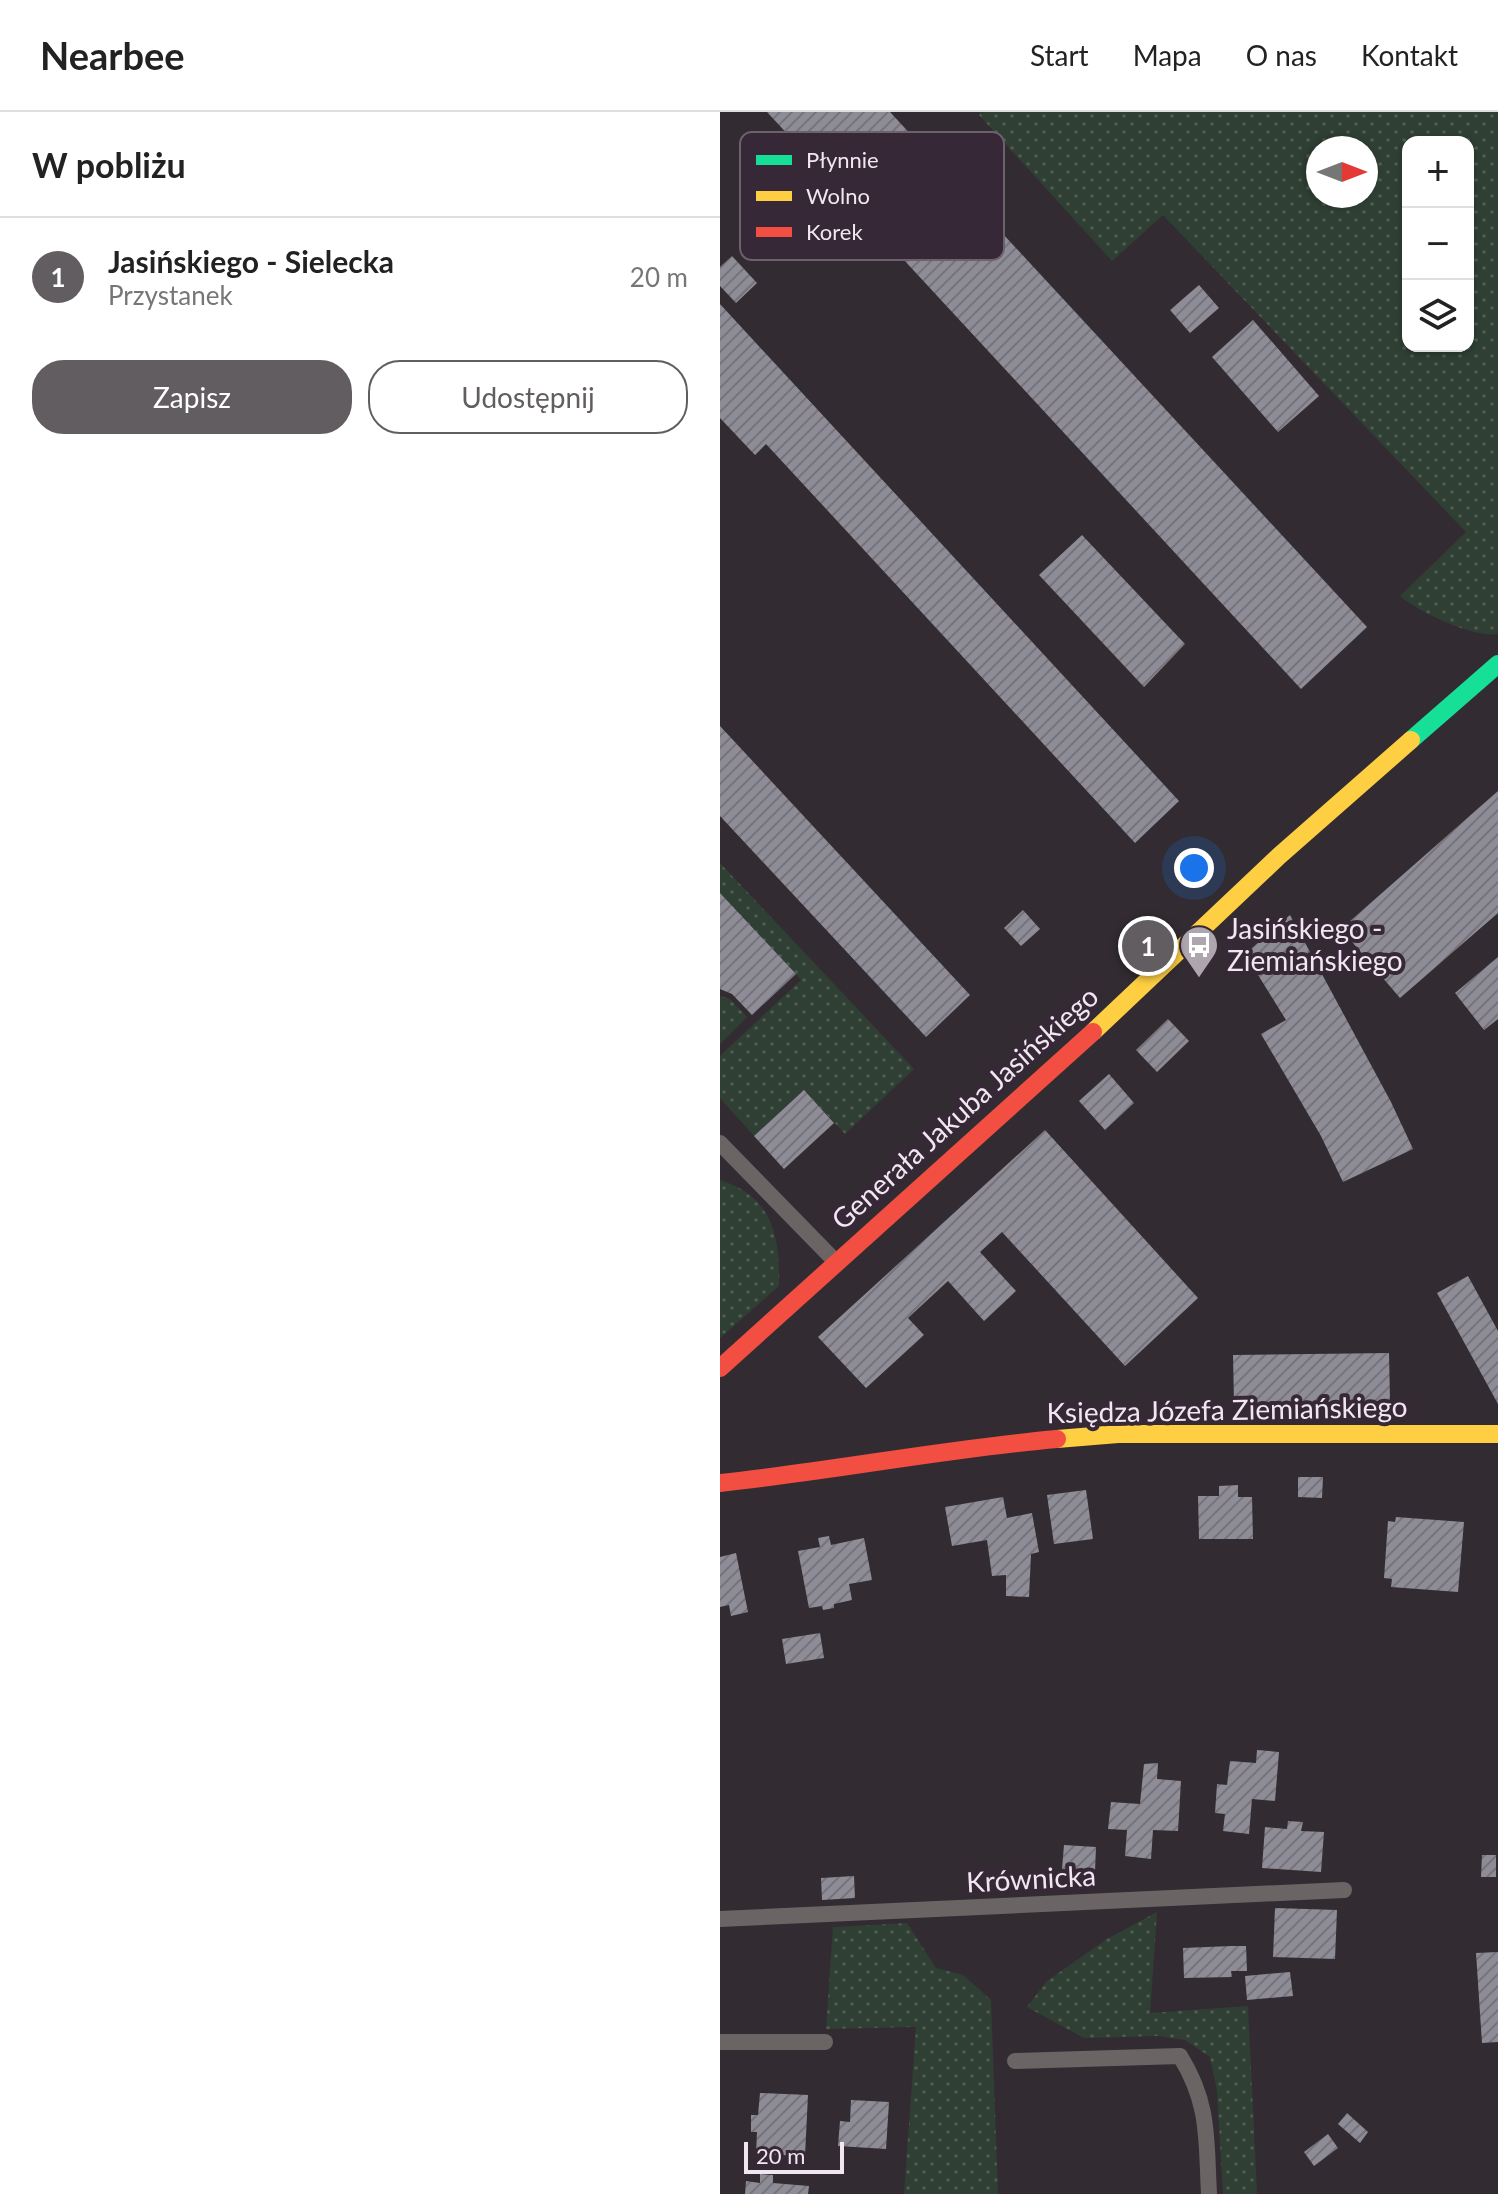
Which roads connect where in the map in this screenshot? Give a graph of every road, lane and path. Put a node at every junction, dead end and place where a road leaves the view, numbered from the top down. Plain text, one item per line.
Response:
1 (1498, 664) edge
2 (720, 1143) edge
3 (836, 1262) junction
4 (720, 1368) edge
5 (1498, 1434) edge
6 (720, 1483) edge
7 (1344, 1890) dead end
8 (720, 1919) edge
9 (720, 2042) edge
10 (825, 2042) dead end
11 (1015, 2061) dead end
12 (1209, 2194) edge

1 - 3 street, Generała Jakuba Jasińskiego
2 - 3 lane
3 - 4 street, Generała Jakuba Jasińskiego
5 - 6 street, Księdza Józefa Ziemiańskiego
7 - 8 lane, Krównicka
9 - 10 lane
11 - 12 lane

